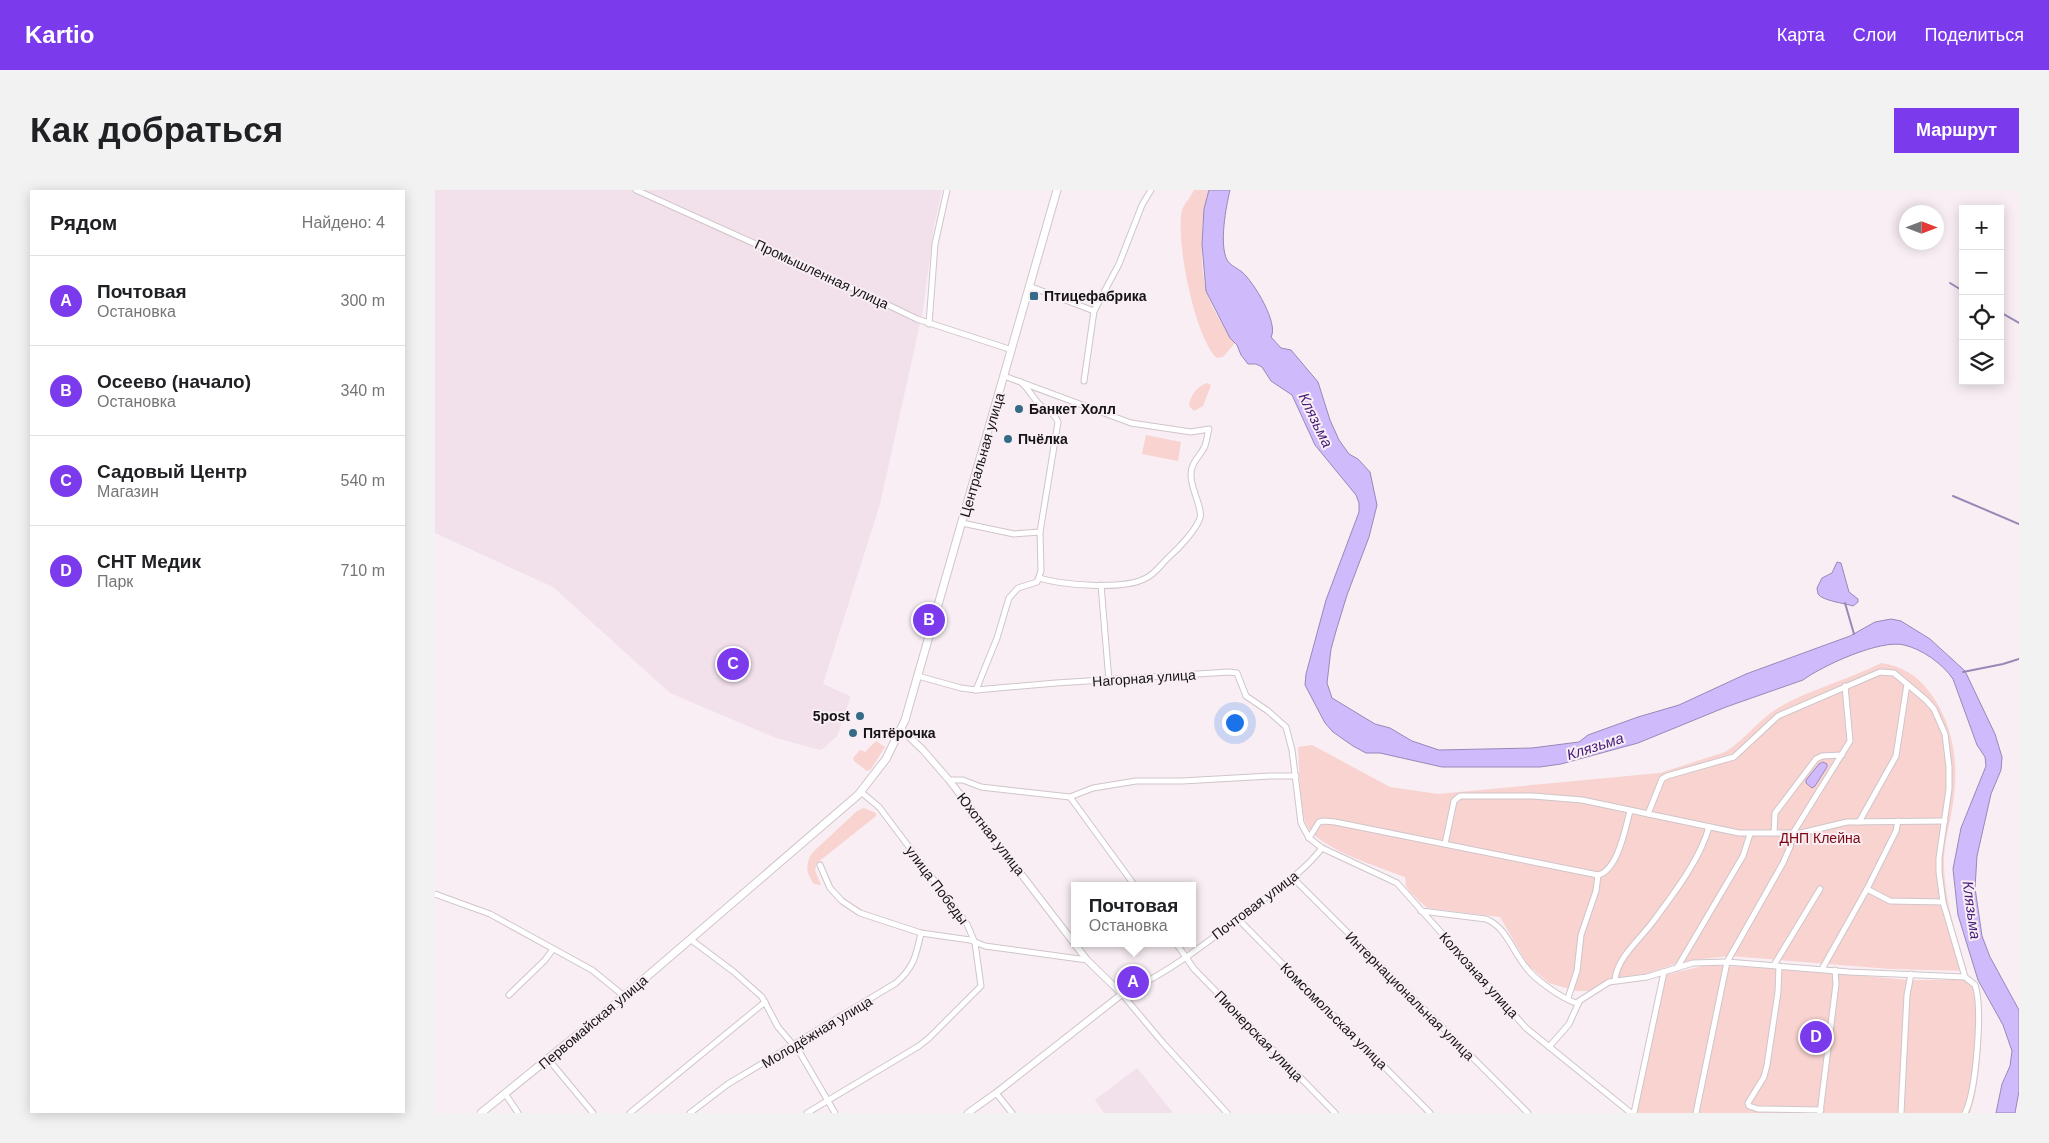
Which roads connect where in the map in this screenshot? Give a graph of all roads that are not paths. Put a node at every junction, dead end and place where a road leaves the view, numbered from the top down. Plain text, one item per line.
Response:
1 (636, 190) edge
2 (947, 190) edge
3 (1057, 190) edge
4 (1151, 190) edge
5 (1029, 286) junction
6 (1094, 311) junction
7 (929, 324) junction
8 (1011, 350) junction
9 (1004, 376) junction
10 (1019, 380) junction
11 (1084, 381) dead end
12 (962, 523) junction
13 (1040, 532) junction
14 (1039, 578) junction
15 (1101, 585) junction
16 (918, 676) junction
17 (1109, 681) junction
18 (1907, 684) junction
19 (1845, 686) junction
20 (976, 690) junction
21 (902, 730) junction
22 (1842, 755) junction
23 (1295, 774) junction
24 (949, 780) junction
25 (861, 792) junction
26 (1069, 797) junction
27 (1630, 811) junction
28 (1648, 814) junction
29 (1899, 821) junction
30 (1945, 821) junction
31 (1859, 822) junction
32 (1709, 827) junction
33 (1793, 833) junction
34 (1750, 834) junction
35 (1773, 834) junction
36 (1309, 838) junction
37 (1445, 844) junction
38 (1322, 848) junction
39 (820, 865) dead end
40 (1598, 874) junction
41 (1293, 878) junction
42 (1132, 882) edge
43 (1820, 889) dead end
44 (1867, 889) junction
45 (435, 894) edge
46 (1943, 902) junction
47 (1421, 910) junction
48 (1238, 919) junction
49 (921, 933) junction
50 (691, 939) junction
51 (1071, 939) edge
52 (975, 943) junction
53 (1077, 947) edge
54 (1179, 947) edge
55 (553, 949) junction
56 (1186, 957) junction
57 (1087, 960) junction
58 (1727, 962) junction
59 (1776, 965) junction
60 (1677, 968) junction
61 (1822, 969) junction
62 (1835, 970) junction
63 (1663, 972) junction
64 (1911, 974) junction
65 (1965, 977) junction
66 (1615, 980) junction
67 (1122, 994) junction
68 (509, 995) dead end
69 (624, 996) junction
70 (1567, 998) junction
71 (765, 1002) junction
72 (1579, 1002) junction
73 (794, 1044) junction
74 (1549, 1047) junction
75 (549, 1060) junction
76 (996, 1093) junction
77 (506, 1095) junction
78 (827, 1100) junction
79 (1821, 1112) edge
80 (481, 1113) edge
81 (518, 1113) edge
82 (593, 1113) edge
83 (630, 1113) edge
84 (690, 1113) edge
85 (807, 1113) edge
86 (835, 1113) edge
87 (968, 1113) edge
88 (1012, 1113) edge
89 (1227, 1113) edge
90 (1335, 1113) edge
91 (1430, 1113) edge
92 (1528, 1113) edge
93 (1633, 1113) edge
94 (1696, 1113) edge
95 (1901, 1113) edge
96 (1965, 1113) edge

1 - 7 street, Промышленная улица
2 - 7 street
3 - 5 main road, Центральная улица
4 - 6 street
5 - 6 street
5 - 8 main road, Центральная улица
6 - 11 street
7 - 8 street, Промышленная улица
8 - 9 main road, Центральная улица
9 - 10 street
9 - 12 main road, Центральная улица
10 - 13 street
10 - 15 street
12 - 13 street
12 - 16 main road, Центральная улица
13 - 14 street
14 - 15 street
14 - 20 street
15 - 17 street
16 - 20 street, Нагорная улица
16 - 21 main road, Центральная улица
17 - 20 street, Нагорная улица
17 - 23 street, Нагорная улица
18 - 19 street
18 - 30 street
18 - 31 street
19 - 22 street
19 - 28 street
21 - 24 street, Юхотная улица
21 - 25 main road, Центральная улица
22 - 33 street
22 - 35 street
23 - 26 street
23 - 36 street
24 - 26 street
24 - 51 street, Юхотная улица
25 - 50 main road, Первомайская улица
25 - 52 street, улица Победы
26 - 42 street
27 - 28 street
27 - 37 street
27 - 40 street
28 - 32 street
29 - 30 street
29 - 31 street
29 - 44 street
30 - 46 street
31 - 33 street
32 - 34 street
32 - 66 street
33 - 35 street
33 - 58 street
34 - 35 street
34 - 60 street
36 - 37 street
36 - 38 street
37 - 40 street
38 - 41 street, Почтовая улица
38 - 47 street, Колхозная улица
39 - 49 street
40 - 70 street
41 - 48 street, Почтовая улица
41 - 92 street, Интернациональная улица
43 - 59 street
44 - 46 street
44 - 61 street
45 - 55 street
46 - 65 street
47 - 70 street
47 - 74 street, Колхозная улица
48 - 56 street, Почтовая улица
48 - 91 street, Комсомольская улица
49 - 52 street
49 - 73 street, Молодёжная улица
50 - 69 main road, Первомайская улица
50 - 71 street
52 - 57 street
52 - 78 street, улица Победы
53 - 57 street, Юхотная улица
54 - 56 street, Пионерская улица
55 - 68 street
55 - 69 street
56 - 67 street, Почтовая улица
56 - 90 street, Пионерская улица
57 - 67 street, Юхотная улица
58 - 59 street
58 - 60 street
58 - 94 street
59 - 61 street
59 - 79 street
60 - 63 street
61 - 62 street
62 - 64 street
62 - 79 street
63 - 66 street
63 - 93 street, Колхозная улица
64 - 65 street
64 - 95 street
65 - 96 street
66 - 72 street
67 - 76 street, Почтовая улица
67 - 89 street, Юхотная улица
69 - 75 main road, Первомайская улица
70 - 72 street
71 - 73 street
71 - 83 street
72 - 74 street
73 - 78 street
73 - 84 street, Молодёжная улица
74 - 93 street, Колхозная улица
75 - 77 main road, Первомайская улица
75 - 82 street
76 - 87 street, Почтовая улица
76 - 88 street
77 - 80 main road, Первомайская улица
77 - 81 street
78 - 85 street, улица Победы
78 - 86 street

